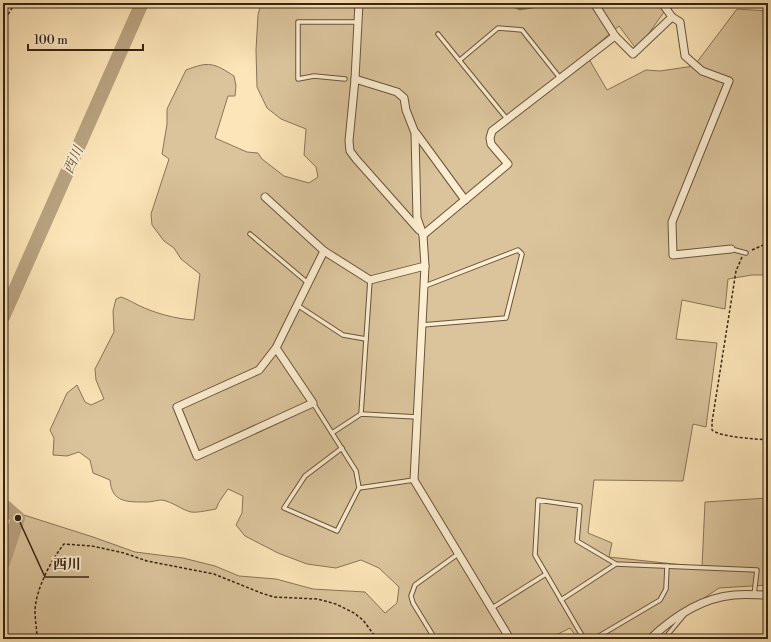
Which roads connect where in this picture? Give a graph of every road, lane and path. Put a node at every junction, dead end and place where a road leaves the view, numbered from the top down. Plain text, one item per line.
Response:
1 (15, 3) edge
2 (359, 3) edge
3 (594, 3) edge
4 (662, 3) edge
5 (672, 17) junction
6 (358, 22) junction
7 (3, 23) edge
8 (438, 34) dead end
9 (615, 36) junction
10 (460, 60) junction
11 (560, 78) junction
12 (345, 79) dead end
13 (355, 79) junction
14 (507, 119) junction
15 (416, 133) junction
16 (265, 197) dead end
17 (465, 200) junction
18 (250, 234) dead end
19 (423, 235) junction
20 (768, 243) edge
21 (731, 249) joint
22 (324, 251) junction
23 (746, 253) junction
24 (425, 266) junction
25 (370, 280) junction
26 (308, 283) junction
27 (424, 286) junction
28 (297, 306) junction
29 (422, 325) junction
30 (366, 339) junction
31 (276, 348) junction
32 (313, 403) junction
33 (362, 414) junction
34 (417, 417) junction
35 (332, 433) junction
36 (768, 440) edge
37 (342, 448) junction
38 (414, 480) junction
39 (358, 488) junction
40 (458, 554) junction
41 (616, 564) junction
42 (667, 566) junction
43 (546, 574) junction
44 (768, 594) edge
45 (754, 595) junction
46 (561, 600) junction
47 (491, 608) junction
48 (687, 611) junction
49 (37, 639) edge
50 (377, 639) edge
51 (435, 639) edge
52 (510, 639) edge
53 (584, 639) edge
54 (594, 639) edge
55 (650, 639) edge
56 (664, 639) edge

1 - 7 path
2 - 6 street
3 - 9 street
4 - 5 street
5 - 9 street
5 - 21 street
6 - 12 lane
6 - 13 street
8 - 10 lane
9 - 11 street
10 - 11 lane
10 - 14 lane
11 - 14 street
13 - 15 street
13 - 19 street
14 - 17 street
15 - 17 street
15 - 19 street
16 - 22 street
17 - 19 street
18 - 26 lane
19 - 24 street
20 - 23 path
21 - 23 lane
22 - 25 street
22 - 26 street
23 - 36 path
24 - 25 street
24 - 27 street
25 - 30 lane
26 - 28 street
27 - 29 street
27 - 29 lane
28 - 30 lane
28 - 31 street
29 - 34 street
30 - 33 lane
31 - 32 street
31 - 32 street
32 - 35 lane
33 - 34 lane
33 - 35 lane
34 - 38 street
35 - 37 lane
37 - 39 lane
37 - 39 lane
38 - 39 lane
38 - 40 street
40 - 47 street
40 - 51 lane
41 - 42 lane
41 - 43 lane
41 - 46 lane
42 - 45 lane
42 - 54 lane
43 - 46 lane
43 - 47 lane
44 - 45 street
45 - 48 street
46 - 53 lane
47 - 52 street
48 - 55 street
48 - 56 lane
49 - 50 path

